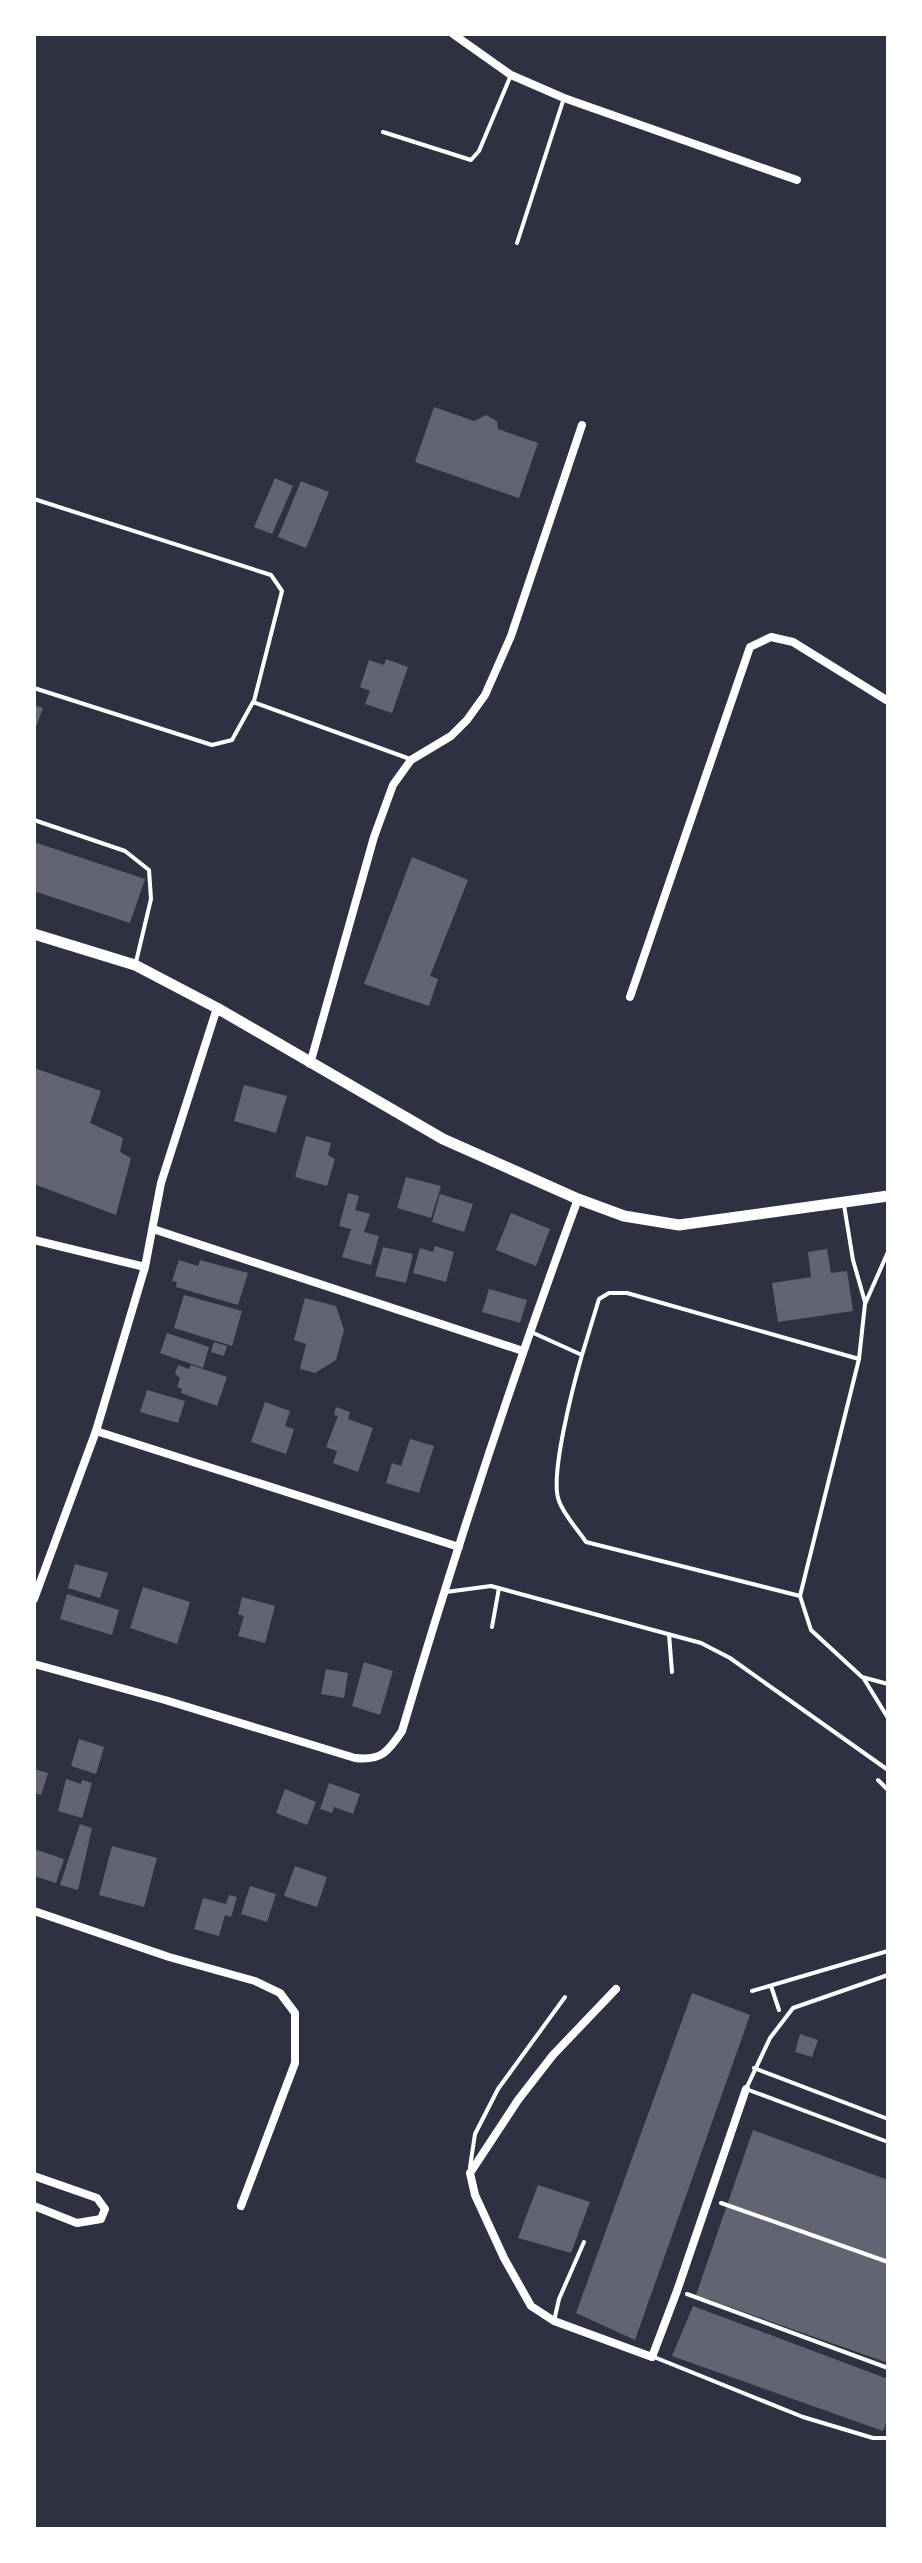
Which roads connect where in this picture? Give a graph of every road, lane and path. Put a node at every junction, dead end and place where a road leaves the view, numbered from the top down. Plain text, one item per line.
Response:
1 (453, 34) edge
2 (511, 75) junction
3 (564, 98) junction
4 (383, 132) dead end
5 (797, 180) dead end
6 (517, 243) dead end
7 (582, 425) dead end
8 (34, 499) edge
9 (34, 688) edge
10 (888, 701) edge
11 (253, 702) junction
12 (411, 760) junction
13 (34, 820) edge
14 (34, 934) edge
15 (135, 965) junction
16 (630, 997) dead end
17 (217, 1008) junction
18 (310, 1064) junction
19 (888, 1196) edge
20 (578, 1199) junction
21 (844, 1204) junction
22 (153, 1229) junction
23 (34, 1240) edge
24 (888, 1252) edge
25 (145, 1267) junction
26 (865, 1304) junction
27 (529, 1331) junction
28 (523, 1351) junction
29 (582, 1355) junction
30 (859, 1359) junction
31 (96, 1431) junction
32 (459, 1547) junction
33 (499, 1588) junction
34 (443, 1593) junction
35 (800, 1596) junction
36 (34, 1599) edge
37 (492, 1627) dead end
38 (669, 1634) junction
39 (34, 1664) edge
40 (672, 1672) dead end
41 (862, 1677) junction
42 (888, 1684) edge
43 (888, 1718) edge
44 (888, 1770) edge
45 (34, 1911) edge
46 (888, 1951) edge
47 (888, 1975) edge
48 (771, 1986) junction
49 (616, 1989) dead end
50 (752, 1991) dead end
51 (565, 1997) dead end
52 (785, 2019) junction
53 (754, 2068) junction
54 (746, 2089) junction
55 (888, 2119) edge
56 (888, 2142) edge
57 (470, 2173) junction
58 (34, 2176) edge
59 (709, 2199) junction
60 (34, 2206) edge
61 (241, 2206) dead end
62 (584, 2242) dead end
63 (888, 2262) edge
64 (677, 2291) junction
65 (554, 2321) junction
66 (652, 2357) junction
67 (888, 2368) edge
68 (888, 2438) edge

1 - 2 street
2 - 3 street
2 - 4 lane
3 - 5 street
3 - 6 lane
7 - 12 street
8 - 11 lane
9 - 11 lane
10 - 16 street
11 - 12 lane
12 - 18 street
13 - 15 lane
14 - 15 street
15 - 17 street
17 - 18 street
17 - 22 street
18 - 20 street
19 - 21 street
20 - 21 street
20 - 27 street
21 - 26 lane
22 - 25 street
22 - 28 street
23 - 25 street
24 - 26 lane
25 - 31 street
26 - 30 lane
27 - 28 street
27 - 29 lane
28 - 32 street
29 - 30 lane
29 - 35 lane
30 - 35 lane
31 - 32 street
31 - 36 street
32 - 34 street
33 - 34 lane
33 - 37 lane
33 - 38 lane
34 - 39 street
35 - 41 lane
38 - 40 lane
38 - 44 lane
41 - 42 lane
41 - 43 lane
45 - 61 street
46 - 48 path
47 - 52 lane
48 - 50 path
48 - 52 path
49 - 57 street
51 - 57 lane
52 - 53 lane
53 - 54 lane
53 - 55 lane
54 - 56 lane
54 - 59 street
57 - 65 street
58 - 60 street
59 - 63 path
59 - 64 street
62 - 65 lane
64 - 66 street
64 - 67 path
65 - 66 street
66 - 68 lane

